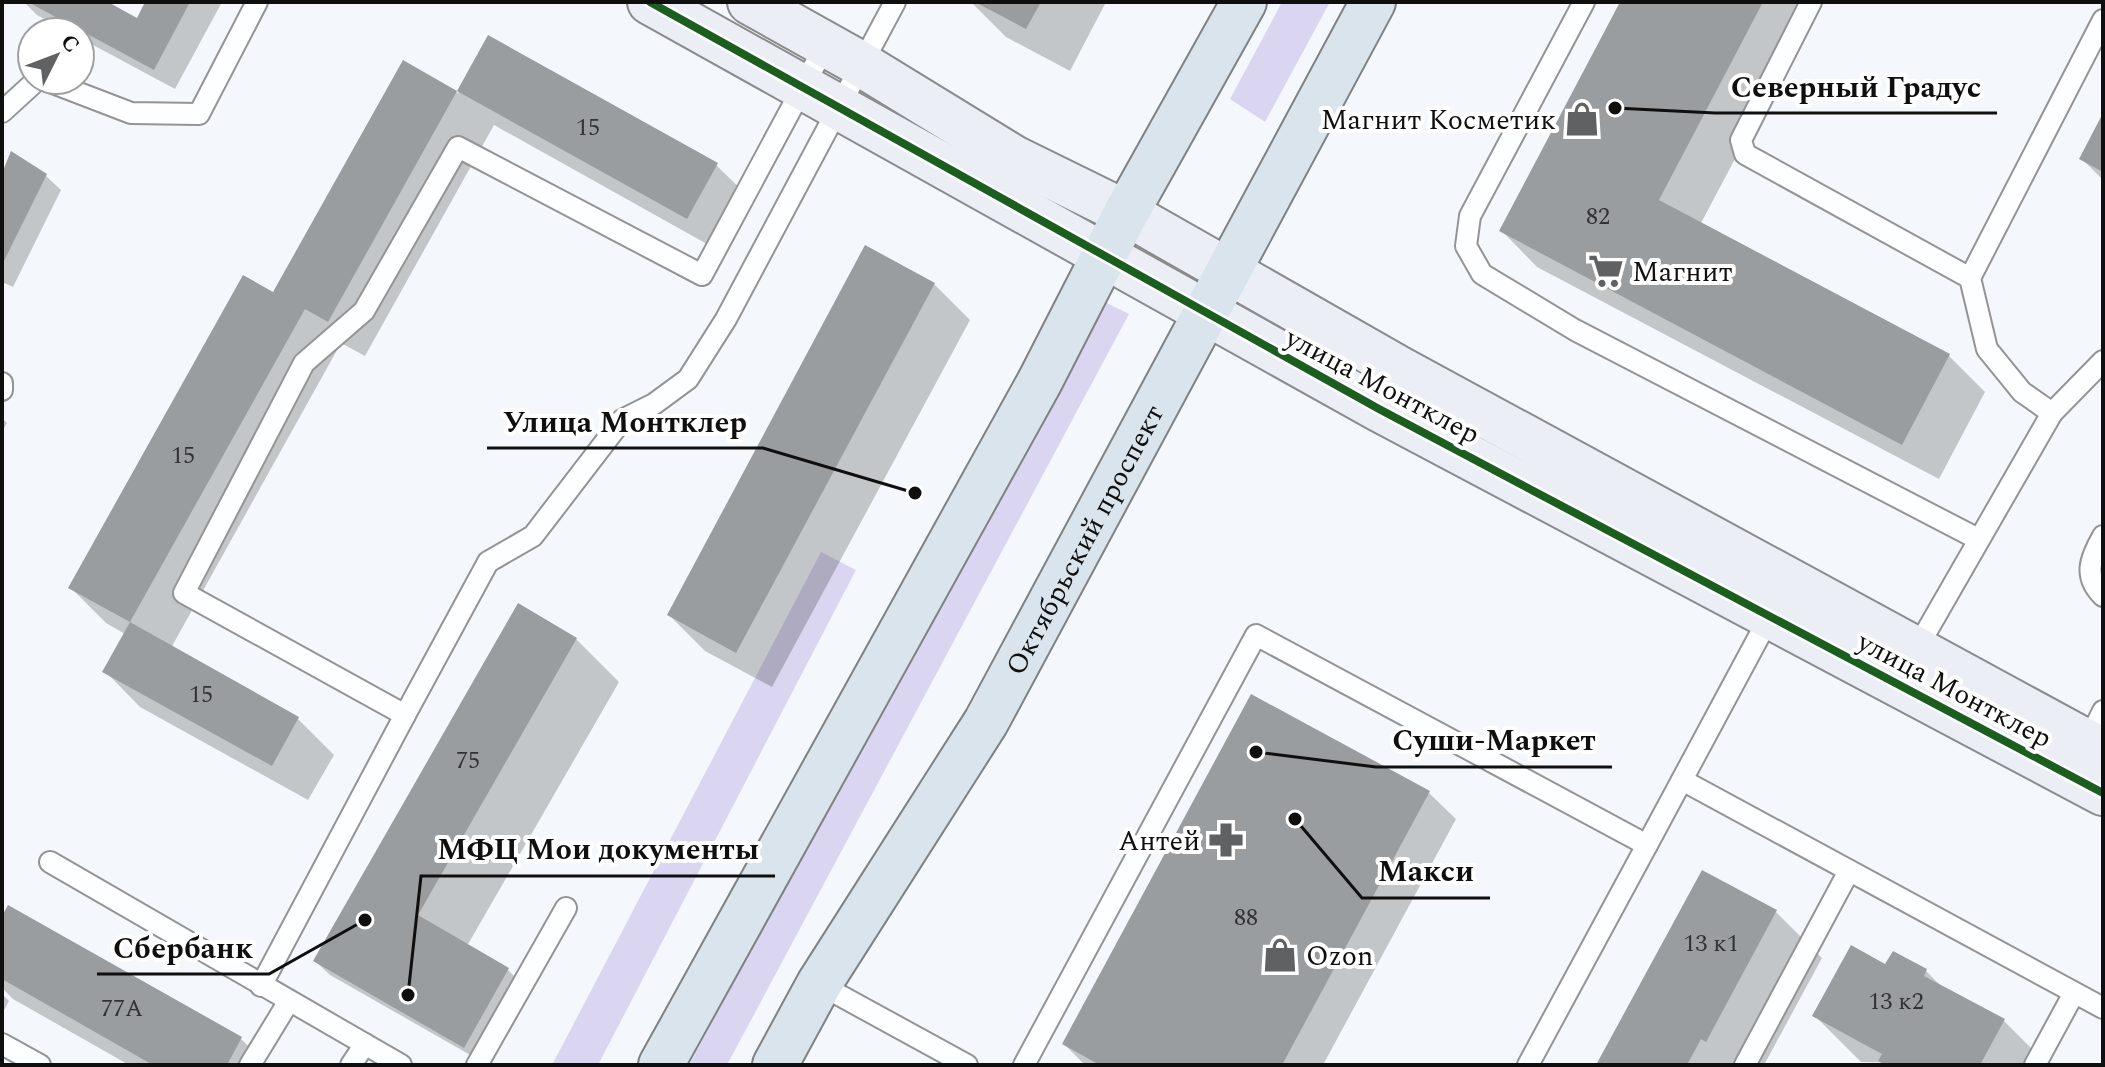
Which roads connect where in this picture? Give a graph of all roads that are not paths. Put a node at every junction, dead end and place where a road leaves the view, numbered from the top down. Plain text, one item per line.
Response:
1 (257, 2) edge
2 (650, 2) edge
3 (750, 2) edge
4 (895, 2) edge
5 (1244, 2) edge
6 (1373, 2) edge
7 (1584, 2) edge
8 (1811, 2) edge
9 (2103, 20) edge
10 (826, 44) junction
11 (802, 87) junction
12 (20, 96) edge
13 (87, 96) edge
14 (839, 107) junction
15 (2, 112) edge
16 (1126, 213) junction
17 (1105, 257) junction
18 (1228, 271) junction
19 (1970, 278) junction
20 (1207, 314) junction
21 (2103, 361) edge
22 (2, 383) edge
23 (2, 390) edge
24 (2052, 413) junction
25 (2103, 536) edge
26 (1978, 539) junction
27 (2103, 596) edge
28 (1770, 616) junction
29 (1917, 648) junction
30 (405, 715) junction
31 (2098, 735) edge
32 (1682, 780) junction
33 (2103, 793) edge
34 (1647, 845) junction
35 (50, 862) dead end
36 (1849, 871) junction
37 (566, 908) dead end
38 (819, 984) junction
39 (261, 986) junction
40 (2074, 993) junction
41 (289, 1001) junction
42 (2103, 1008) edge
43 (2, 1044) edge
44 (365, 1044) junction
45 (40, 1065) edge
46 (250, 1065) edge
47 (351, 1065) edge
48 (401, 1065) edge
49 (477, 1065) edge
50 (661, 1065) edge
51 (775, 1065) edge
52 (967, 1065) edge
53 (1024, 1065) edge
54 (1528, 1065) edge
55 (1745, 1065) edge
56 (2035, 1065) edge

1 - 13 lane
2 - 11 street, улица Монтклер
3 - 10 street, улица Монтклер
4 - 14 lane
5 - 16 main road
6 - 18 main road, Октябрьский проспект
7 - 26 lane
8 - 19 lane
9 - 19 lane
10 - 11 lane
10 - 16 street, улица Монтклер
11 - 14 street, улица Монтклер
11 - 30 lane
12 - 15 lane
14 - 17 street, улица Монтклер
14 - 30 lane
16 - 17 main road
16 - 18 street, улица Монтклер
17 - 20 street, улица Монтклер
17 - 50 main road
18 - 20 main road, Октябрьский проспект
18 - 29 street, улица Монтклер
19 - 24 lane
20 - 28 street, улица Монтклер
20 - 38 main road, Октябрьский проспект
21 - 24 lane
22 - 23 lane
24 - 26 lane
25 - 27 lane
26 - 29 lane
28 - 32 lane
28 - 33 street, улица Монтклер
29 - 31 street, улица Монтклер
30 - 39 lane
32 - 34 lane
32 - 36 lane
34 - 53 lane
34 - 54 lane
35 - 39 lane
36 - 40 lane
36 - 55 lane
37 - 49 lane
38 - 51 main road, Октябрьский проспект
38 - 52 lane
39 - 41 lane
40 - 42 lane
40 - 56 lane
41 - 44 lane
41 - 46 lane
43 - 45 lane
44 - 47 lane
44 - 48 lane

